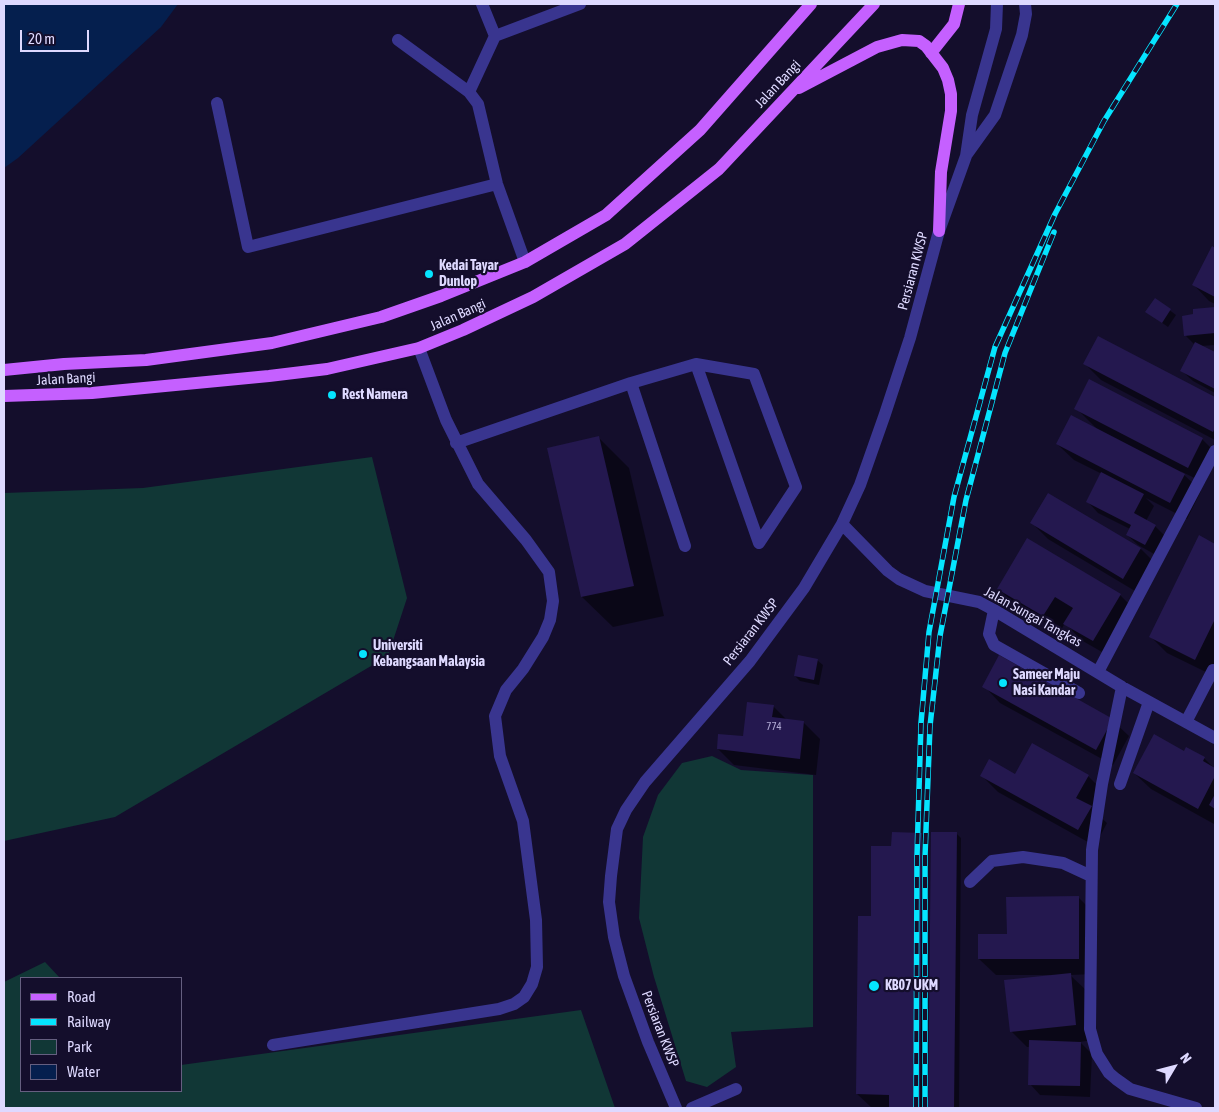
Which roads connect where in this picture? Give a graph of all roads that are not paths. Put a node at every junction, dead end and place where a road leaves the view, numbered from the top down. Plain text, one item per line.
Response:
1 (482, 4) edge
2 (580, 4) edge
3 (811, 4) edge
4 (874, 4) edge
5 (959, 4) edge
6 (997, 4) edge
7 (1026, 4) edge
8 (495, 36) junction
9 (398, 40) dead end
10 (932, 52) junction
11 (469, 92) junction
12 (790, 94) junction
13 (217, 103) dead end
14 (966, 156) junction
15 (497, 184) junction
16 (939, 231) junction
17 (525, 262) junction
18 (419, 348) junction
19 (696, 364) junction
20 (4, 370) edge
21 (631, 383) junction
22 (4, 396) edge
23 (456, 443) junction
24 (1215, 451) edge
25 (842, 524) junction
26 (685, 546) dead end
27 (994, 610) junction
28 (1213, 670) dead end
29 (1098, 672) junction
30 (1122, 687) junction
31 (1079, 693) dead end
32 (1149, 702) junction
33 (1186, 722) junction
34 (1215, 738) edge
35 (1120, 784) dead end
36 (1091, 876) junction
37 (970, 882) dead end
38 (273, 1045) dead end
39 (736, 1089) dead end
40 (676, 1108) edge
41 (692, 1108) edge
42 (1196, 1108) edge

1 - 8 street
2 - 8 street
3 - 17 main road, Jalan Bangi
4 - 12 main road, Jalan Bangi
5 - 10 main road
6 - 14 street, Persiaran KWSP
7 - 14 street, Persiaran KWSP
8 - 11 street
9 - 11 street
10 - 12 main road
10 - 16 main road
11 - 15 street
12 - 18 main road, Jalan Bangi
13 - 15 street
14 - 16 street, Persiaran KWSP
15 - 17 street
16 - 25 street, Persiaran KWSP
17 - 20 main road, Jalan Bangi
18 - 22 main road, Jalan Bangi
18 - 23 street
19 - 19 street
19 - 21 street
21 - 23 street
21 - 26 street
23 - 38 street
24 - 29 street
25 - 27 street, Jalan Sungai Tangkas
25 - 40 street, Persiaran KWSP
27 - 29 street, Jalan Sungai Tangkas
27 - 31 street
28 - 33 street
29 - 30 street, Jalan Sungai Tangkas
30 - 32 street, Jalan Sungai Tangkas
30 - 36 street
32 - 33 street, Jalan Sungai Tangkas
32 - 35 street
33 - 34 street, Jalan Sungai Tangkas
36 - 37 street
36 - 42 street
39 - 41 street

